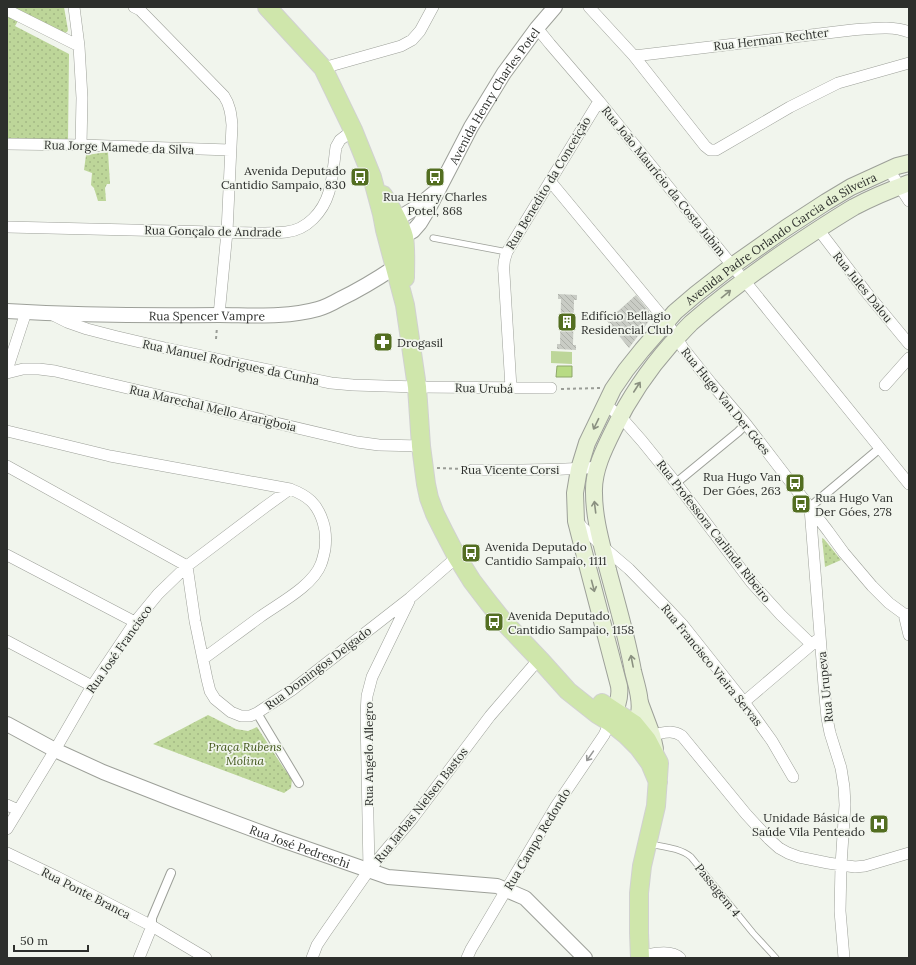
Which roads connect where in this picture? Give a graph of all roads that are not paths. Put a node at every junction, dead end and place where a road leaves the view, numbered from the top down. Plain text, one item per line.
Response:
1 (74, 7) edge
2 (134, 7) edge
3 (267, 7) edge
4 (433, 7) edge
5 (589, 7) edge
6 (550, 9) edge
7 (7, 10) edge
8 (537, 28) junction
9 (909, 32) edge
10 (80, 46) junction
11 (634, 56) junction
12 (909, 63) edge
13 (323, 68) junction
14 (599, 101) junction
15 (353, 130) junction
16 (7, 144) edge
17 (81, 145) junction
18 (230, 150) junction
19 (909, 163) edge
20 (889, 170) junction
21 (550, 181) junction
22 (904, 185) edge
23 (438, 189) junction
24 (909, 201) edge
25 (7, 227) edge
26 (818, 229) junction
27 (393, 231) junction
28 (227, 232) junction
29 (433, 238) dead end
30 (507, 252) junction
31 (732, 266) junction
32 (395, 267) junction
33 (744, 280) junction
34 (405, 305) junction
35 (7, 310) edge
36 (26, 312) junction
37 (48, 313) junction
38 (219, 316) junction
39 (666, 321) junction
40 (677, 338) junction
41 (909, 344) edge
42 (909, 358) edge
43 (7, 370) edge
44 (7, 373) edge
45 (885, 385) dead end
46 (417, 387) junction
47 (511, 388) junction
48 (551, 388) road end
49 (606, 405) junction
50 (620, 416) junction
51 (746, 424) junction
52 (7, 431) edge
53 (420, 446) junction
54 (880, 448) junction
55 (7, 466) edge
56 (598, 467) junction
57 (579, 469) junction
58 (472, 470) road end
59 (676, 483) junction
60 (909, 484) edge
61 (290, 490) junction
62 (810, 507) junction
63 (576, 521) junction
64 (602, 546) junction
65 (7, 555) edge
66 (457, 557) junction
67 (187, 566) junction
68 (410, 598) junction
69 (906, 614) edge
70 (134, 622) junction
71 (909, 635) edge
72 (820, 637) junction
73 (7, 641) edge
74 (812, 644) junction
75 (203, 659) junction
76 (541, 660) junction
77 (92, 686) junction
78 (639, 699) junction
79 (744, 702) junction
80 (257, 713) junction
81 (613, 717) junction
82 (7, 724) edge
83 (630, 730) junction
84 (652, 735) junction
85 (55, 750) junction
86 (659, 763) junction
87 (793, 777) dead end
88 (658, 782) junction
89 (299, 783) dead end
90 (11, 809) edge
91 (7, 829) edge
92 (648, 843) junction
93 (7, 853) edge
94 (909, 853) edge
95 (841, 865) junction
96 (369, 870) junction
97 (171, 873) dead end
98 (506, 889) junction
99 (152, 926) junction
100 (640, 957) edge
101 (139, 958) edge
102 (206, 958) edge
103 (312, 958) edge
104 (466, 958) edge
105 (585, 958) edge
106 (680, 958) edge
107 (776, 958) edge
108 (844, 958) edge

1 - 10 street
2 - 18 street
3 - 13 main road
4 - 13 street
5 - 11 street
6 - 8 street, Avenida Henry Charles Potel
7 - 10 street
8 - 14 street, Rua João Maurício da Costa Jubim
8 - 23 street, Avenida Henry Charles Potel
9 - 11 street, Rua Herman Rechter
10 - 17 street
11 - 12 street
13 - 15 main road
14 - 21 street, Rua Benedito da Conceição
14 - 31 street, Rua João Maurício da Costa Jubim
15 - 27 main road
15 - 28 street, Rua Gonçalo de Andrade
16 - 17 street, Rua Jorge Mamede da Silva
17 - 18 street, Rua Jorge Mamede da Silva
18 - 28 street
19 - 20 main road, Avenida Padre Orlando Garcia da Silveira
20 - 22 street
20 - 31 main road, Avenida Padre Orlando Garcia da Silveira
21 - 30 street, Rua Benedito da Conceição
21 - 39 street, Rua Hugo Van Der Góes
22 - 24 street
22 - 26 main road, Avenida Padre Orlando Garcia da Silveira
23 - 27 street, Avenida Henry Charles Potel
23 - 27 street, Avenida Henry Charles Potel
25 - 28 street, Rua Gonçalo de Andrade
26 - 33 main road, Avenida Padre Orlando Garcia da Silveira
26 - 41 street, Rua Jules Dalou
27 - 32 main road
27 - 34 main road
28 - 38 street
29 - 30 lane
30 - 47 street, Rua Benedito da Conceição
31 - 33 street, Rua João Maurício da Costa Jubim
31 - 39 main road, Avenida Padre Orlando Garcia da Silveira
32 - 34 main road
32 - 38 street, Rua Spencer Vampre
40 -> 33 main road, Avenida Padre Orlando Garcia da Silveira
33 - 54 street, Rua João Maurício da Costa Jubim
34 - 46 main road
35 - 36 street, Rua Spencer Vampre
36 - 37 street, Rua Spencer Vampre
36 - 43 street
37 - 38 street, Rua Spencer Vampre
37 - 46 street, Rua Manuel Rodrigues da Cunha
39 - 40 street, Rua Hugo Van Der Góes
39 - 49 main road, Avenida Padre Orlando Garcia da Silveira
50 -> 40 main road, Avenida Padre Orlando Garcia da Silveira
40 - 51 street, Rua Hugo Van Der Góes
42 - 45 street
44 - 53 street, Rua Marechal Mello Ararigboia
46 - 47 street, Rua Urubá
46 - 53 main road
47 - 48 street, Rua Urubá
49 - 50 street
49 -> 57 main road, Avenida Padre Orlando Garcia da Silveira
50 - 56 main road, Avenida Padre Orlando Garcia da Silveira
50 - 59 street, Rua Professora Carlinda Ribeiro
51 - 59 street
51 - 62 street, Rua Hugo Van Der Góes
52 - 61 street
53 - 66 main road
54 - 60 street, Rua João Maurício da Costa Jubim
54 - 62 street
55 - 67 street
56 - 57 street, Rua Vicente Corsi
64 -> 56 main road, Avenida Padre Orlando Garcia da Silveira
57 - 58 street, Rua Vicente Corsi
57 - 63 main road, Avenida Padre Orlando Garcia da Silveira
59 - 74 street, Rua Professora Carlinda Ribeiro
61 - 67 street, Rua José Francisco
61 - 75 street
62 - 69 street, Rua Hugo Van Der Góes
62 - 72 street, Rua Urupeva
63 - 64 street
63 -> 81 main road, Avenida Padre Orlando Garcia da Silveira
78 -> 64 main road, Avenida Padre Orlando Garcia da Silveira
64 - 79 street, Rua Francisco Vieira Servas
65 - 70 street
66 - 68 street, Rua Domingos Delgado
66 - 76 main road
67 - 70 street, Rua José Francisco
67 - 75 street, Rua Domingos Delgado
68 - 80 street, Rua Domingos Delgado
68 - 96 street, Rua Angelo Allegro
69 - 71 street
70 - 77 street, Rua José Francisco
72 - 74 street
72 - 95 street, Rua Urupeva
73 - 77 street
74 - 79 street
75 - 80 street, Rua Domingos Delgado
76 - 81 main road
76 - 96 street, Rua Jarbas Nielsen Bastos
77 - 85 street, Rua José Francisco
78 - 83 main road, Avenida Padre Orlando Garcia da Silveira
78 - 84 main road
79 - 87 street, Rua Francisco Vieira Servas
80 - 89 street
81 - 83 main road
81 -> 98 street, Rua Campo Redondo
82 - 85 street, Rua José Pedreschi
83 - 86 main road
83 - 88 main road
84 - 86 main road
84 - 95 street
85 - 90 street, Rua José Francisco
85 - 96 street, Rua José Pedreschi
86 - 88 main road
88 - 92 main road
90 - 91 street, Rua José Francisco
92 - 100 main road
92 - 107 lane, Passagem 4
93 - 99 street, Rua Ponte Branca
94 - 95 street
95 - 108 street, Rua Urupeva
96 - 98 street, Rua José Pedreschi
96 - 103 street, Rua Jarbas Nielsen Bastos
97 - 99 street
98 - 104 street, Rua Campo Redondo
98 - 105 street, Rua José Pedreschi
99 - 101 street
99 - 102 street, Rua Ponte Branca
100 - 106 street

